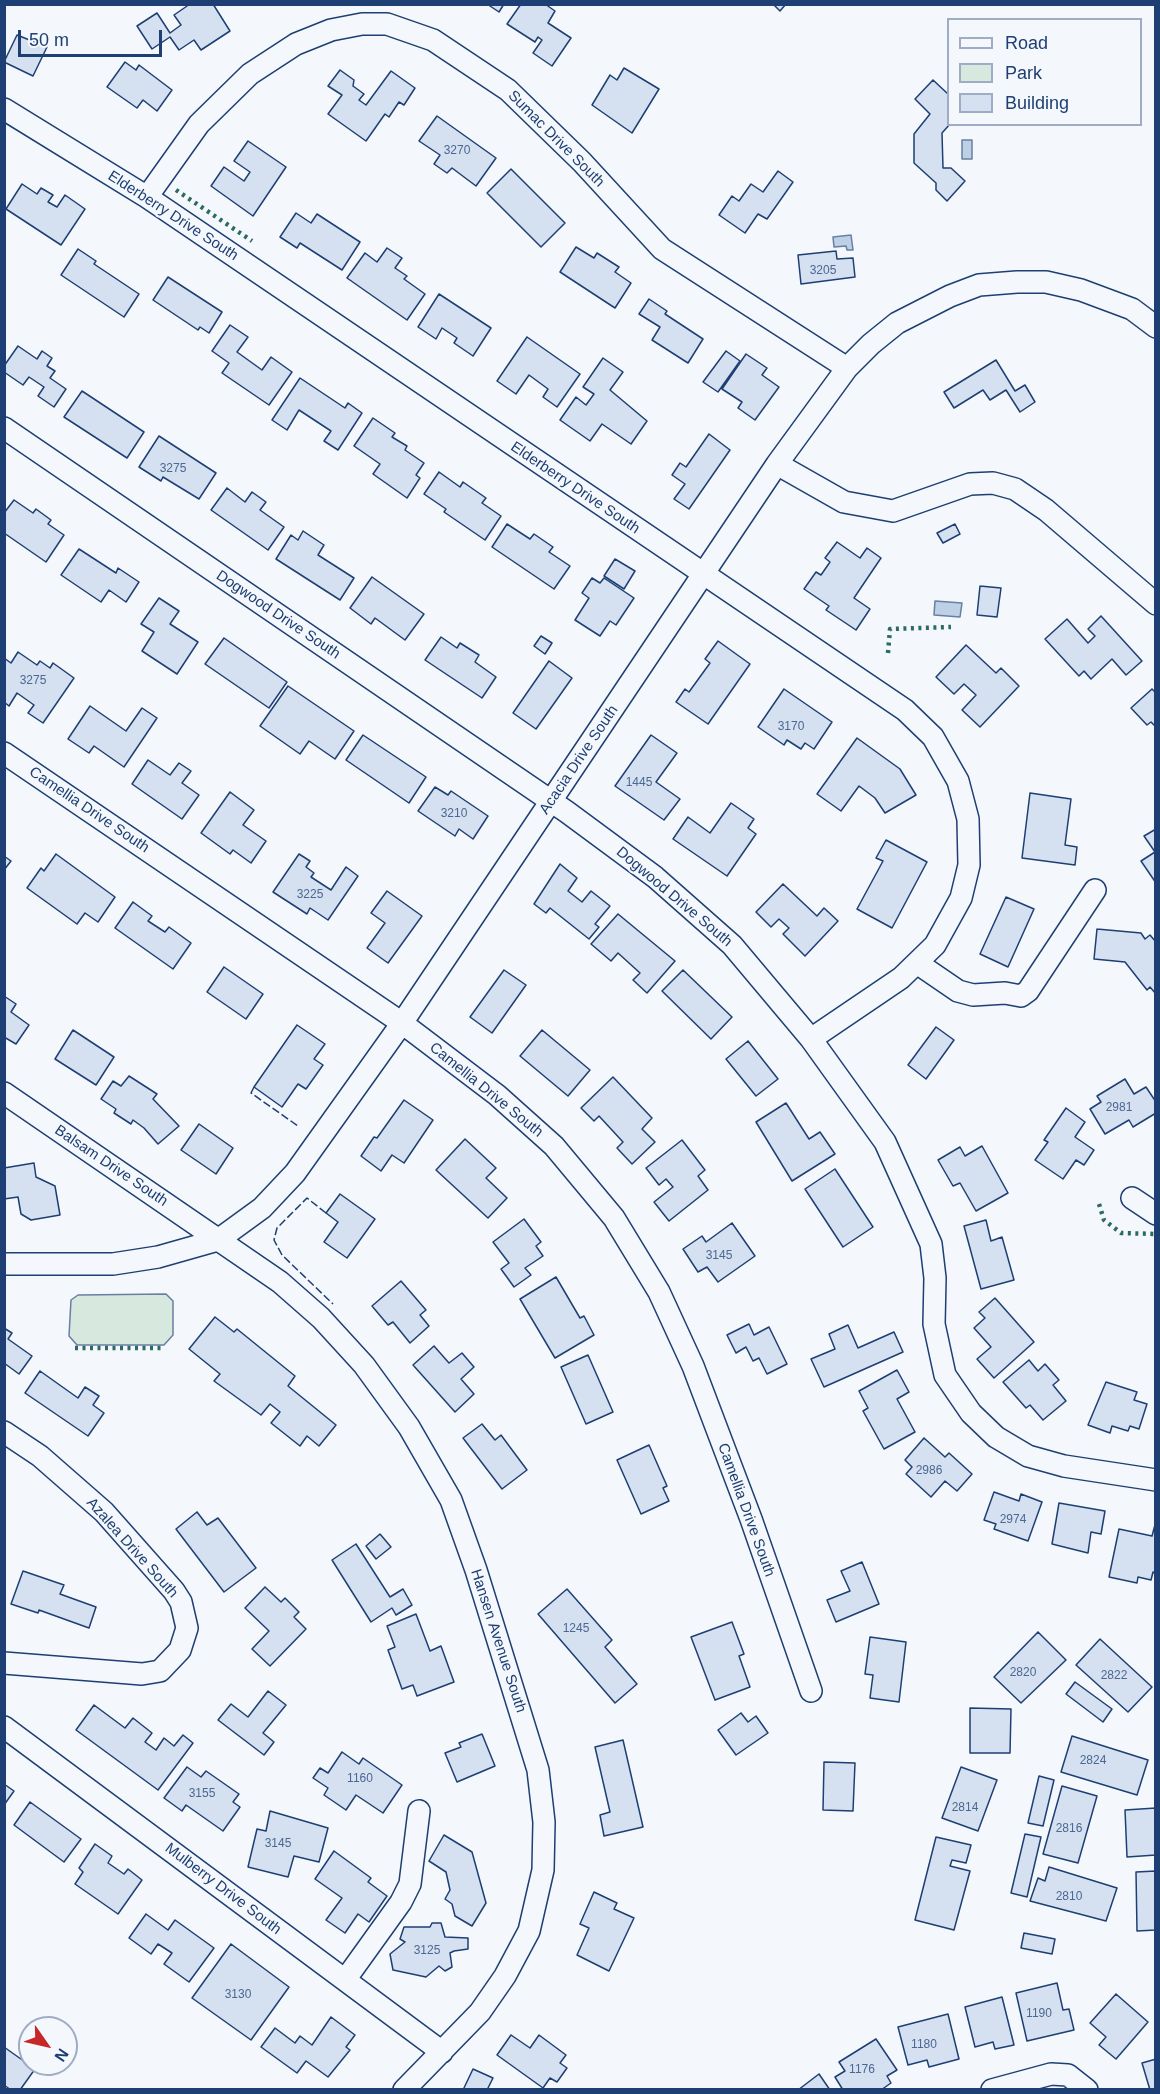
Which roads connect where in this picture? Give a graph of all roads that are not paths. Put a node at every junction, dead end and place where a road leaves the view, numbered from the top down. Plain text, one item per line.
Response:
1 (4, 109) edge
2 (147, 197) junction
3 (1155, 327) edge
4 (847, 368) junction
5 (4, 428) edge
6 (777, 464) junction
7 (703, 575) junction
8 (1155, 604) edge
9 (4, 753) edge
10 (552, 801) junction
11 (1095, 890) dead end
12 (917, 963) junction
13 (402, 1023) junction
14 (811, 1039) junction
15 (4, 1093) edge
16 (1132, 1198) dead end
17 (1155, 1214) edge
18 (218, 1240) junction
19 (4, 1264) edge
20 (4, 1431) edge
21 (1155, 1480) edge
22 (4, 1663) edge
23 (811, 1691) dead end
24 (4, 1727) edge
25 (420, 1811) dead end
26 (345, 1980) junction
27 (442, 2052) junction
28 (404, 2090) edge
29 (992, 2090) edge
30 (1087, 2090) edge

1 - 2 street, Elderberry Drive South
2 - 4 street, Sumac Drive South
2 - 7 street, Elderberry Drive South
3 - 4 street, Acacia Drive South
4 - 6 street, Acacia Drive South
5 - 10 street, Dogwood Drive South
6 - 7 street, Acacia Drive South
6 - 8 street
7 - 10 street, Acacia Drive South
7 - 12 street, Elderberry Drive South
9 - 13 street, Camellia Drive South
10 - 13 street, Acacia Drive South
10 - 14 street, Dogwood Drive South
11 - 12 street
12 - 14 street, Elderberry Drive South
13 - 18 street, Acacia Drive South
13 - 23 street, Camellia Drive South
14 - 21 street, Dogwood Drive South
15 - 18 street, Balsam Drive South
16 - 17 street
18 - 19 street, Acacia Drive South
18 - 27 street, Hansen Avenue South
20 - 22 street, Azalea Drive South
24 - 26 street, Mulberry Drive South
25 - 26 street
26 - 27 street, Mulberry Drive South
27 - 28 street, Hansen Avenue South
29 - 30 street

